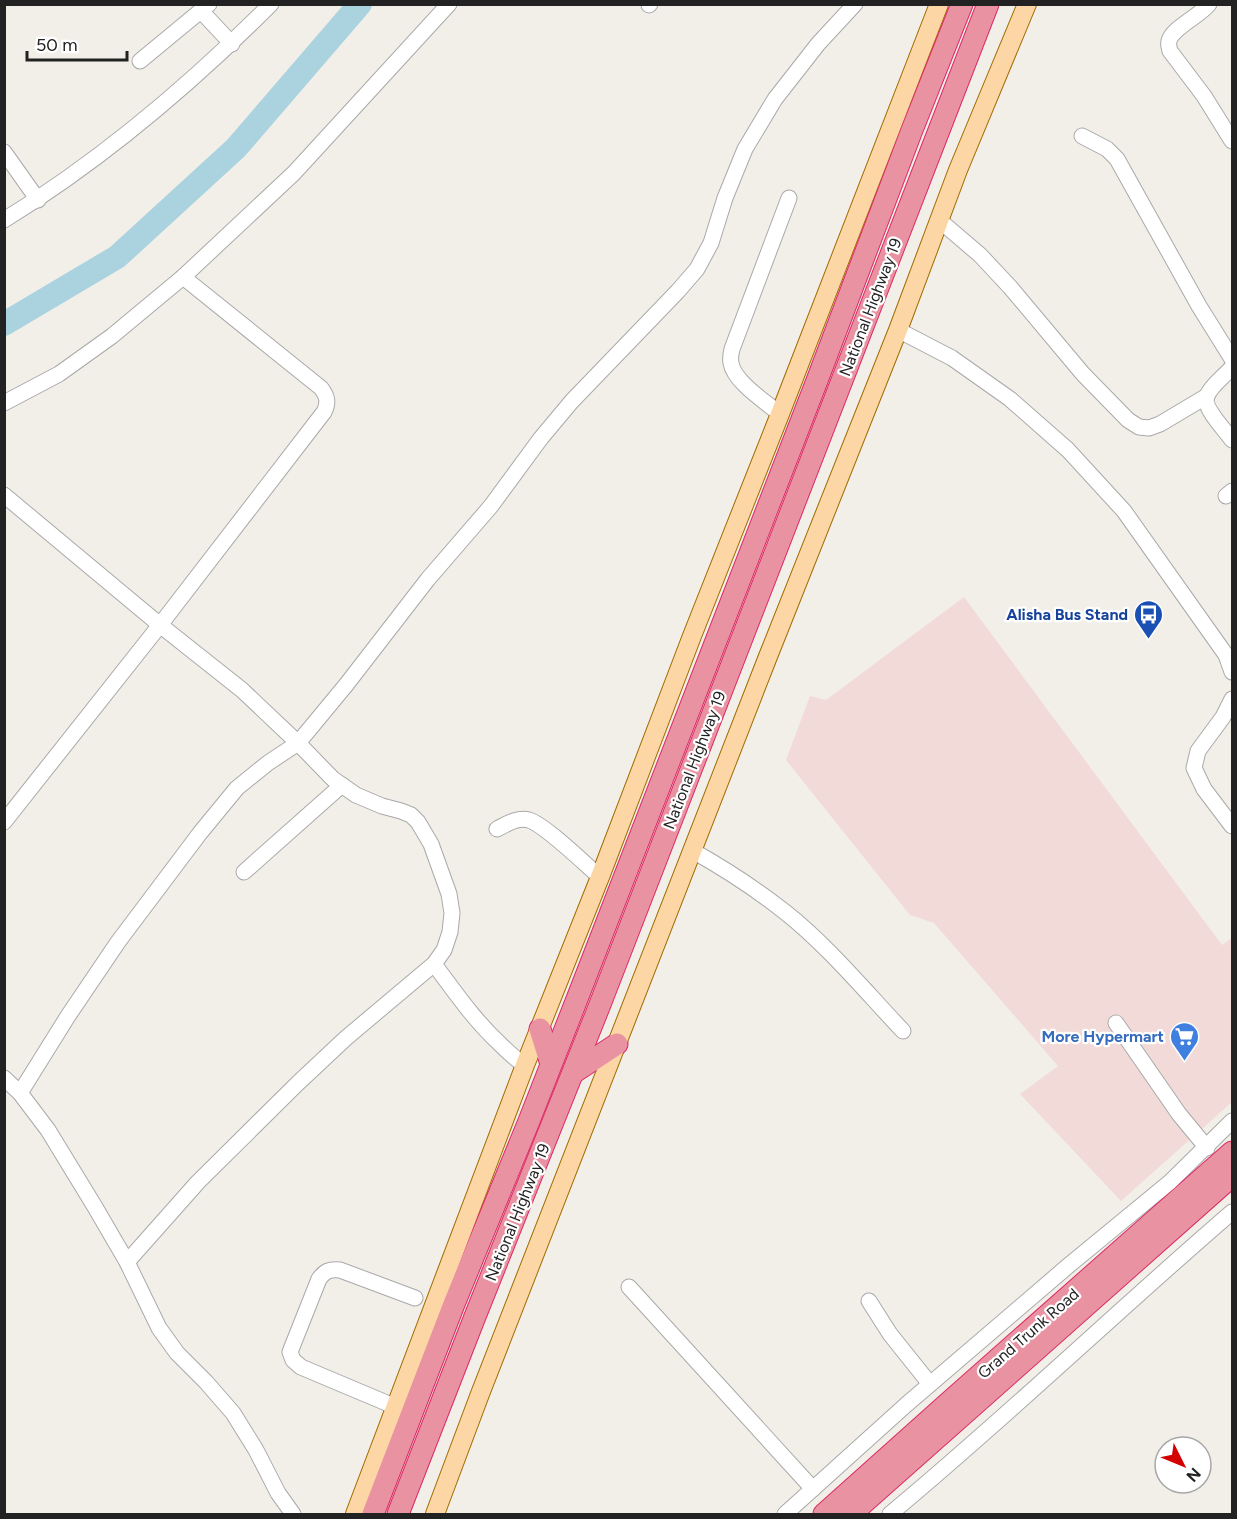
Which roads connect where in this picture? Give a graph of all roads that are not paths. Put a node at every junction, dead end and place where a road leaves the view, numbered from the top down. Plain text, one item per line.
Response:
1 (272, 4) edge
2 (450, 4) edge
3 (855, 4) edge
4 (939, 4) edge
5 (962, 4) edge
6 (988, 4) edge
7 (1027, 4) edge
8 (1209, 4) edge
9 (205, 8) edge
10 (232, 44) junction
11 (140, 61) dead end
12 (1082, 136) dead end
13 (1233, 141) edge
14 (4, 152) edge
15 (789, 198) dead end
16 (38, 200) junction
17 (4, 220) edge
18 (939, 220) junction
19 (183, 277) junction
20 (898, 330) junction
21 (1233, 359) edge
22 (1233, 367) edge
23 (1207, 396) junction
24 (4, 404) edge
25 (780, 414) junction
26 (1233, 440) edge
27 (4, 495) edge
28 (160, 625) junction
29 (1233, 672) edge
30 (1233, 699) edge
31 (298, 743) junction
32 (342, 785) junction
33 (4, 822) edge
34 (1233, 826) edge
35 (497, 829) dead end
36 (693, 850) junction
37 (244, 872) dead end
38 (600, 877) junction
39 (434, 964) junction
40 (1116, 1023) dead end
41 (540, 1029) junction
42 (903, 1031) dead end
43 (618, 1044) junction
44 (551, 1064) junction
45 (525, 1065) junction
46 (573, 1073) junction
47 (4, 1078) edge
48 (20, 1093) junction
49 (1233, 1121) edge
50 (1207, 1148) junction
51 (1233, 1152) edge
52 (1233, 1176) edge
53 (1233, 1212) edge
54 (126, 1262) junction
55 (629, 1287) dead end
56 (415, 1298) dead end
57 (869, 1301) dead end
58 (930, 1384) junction
59 (396, 1407) junction
60 (813, 1489) junction
61 (293, 1515) edge
62 (355, 1515) edge
63 (373, 1515) edge
64 (398, 1515) edge
65 (435, 1515) edge
66 (784, 1515) edge
67 (824, 1515) edge
68 (851, 1515) edge
69 (890, 1515) edge

1 - 10 street
2 - 19 street
3 - 31 street
4 - 25 main road
5 - 44 highway
6 - 46 highway, National Highway 19
7 - 18 main road
8 - 13 street
9 - 10 street
9 - 11 street
10 - 16 street
12 - 21 street
14 - 16 street
15 - 25 street
16 - 17 street
18 - 20 main road
18 - 23 street
19 - 24 street
19 - 28 street
20 - 29 street
20 - 36 main road
22 - 23 street
23 - 26 street
25 - 38 main road
27 - 28 street
28 - 31 street
28 - 33 street
30 - 34 street
31 - 32 street
31 - 48 street
32 - 37 street
32 - 39 street
35 - 38 street
36 - 42 street
36 - 43 main road
38 - 41 main road
39 - 45 street
39 - 54 street
40 - 50 street
41 - 44 highway
41 - 45 main road
43 - 46 highway
43 - 65 main road
44 - 63 highway
45 - 59 main road
46 - 64 highway, National Highway 19
47 - 48 street
48 - 54 street
49 - 50 street
50 - 58 street
51 - 67 highway, Grand Trunk Road
52 - 68 highway, Grand Trunk Road
53 - 69 street
54 - 61 street
55 - 60 street
56 - 59 street
57 - 58 street
58 - 60 street
59 - 62 main road
60 - 66 street

